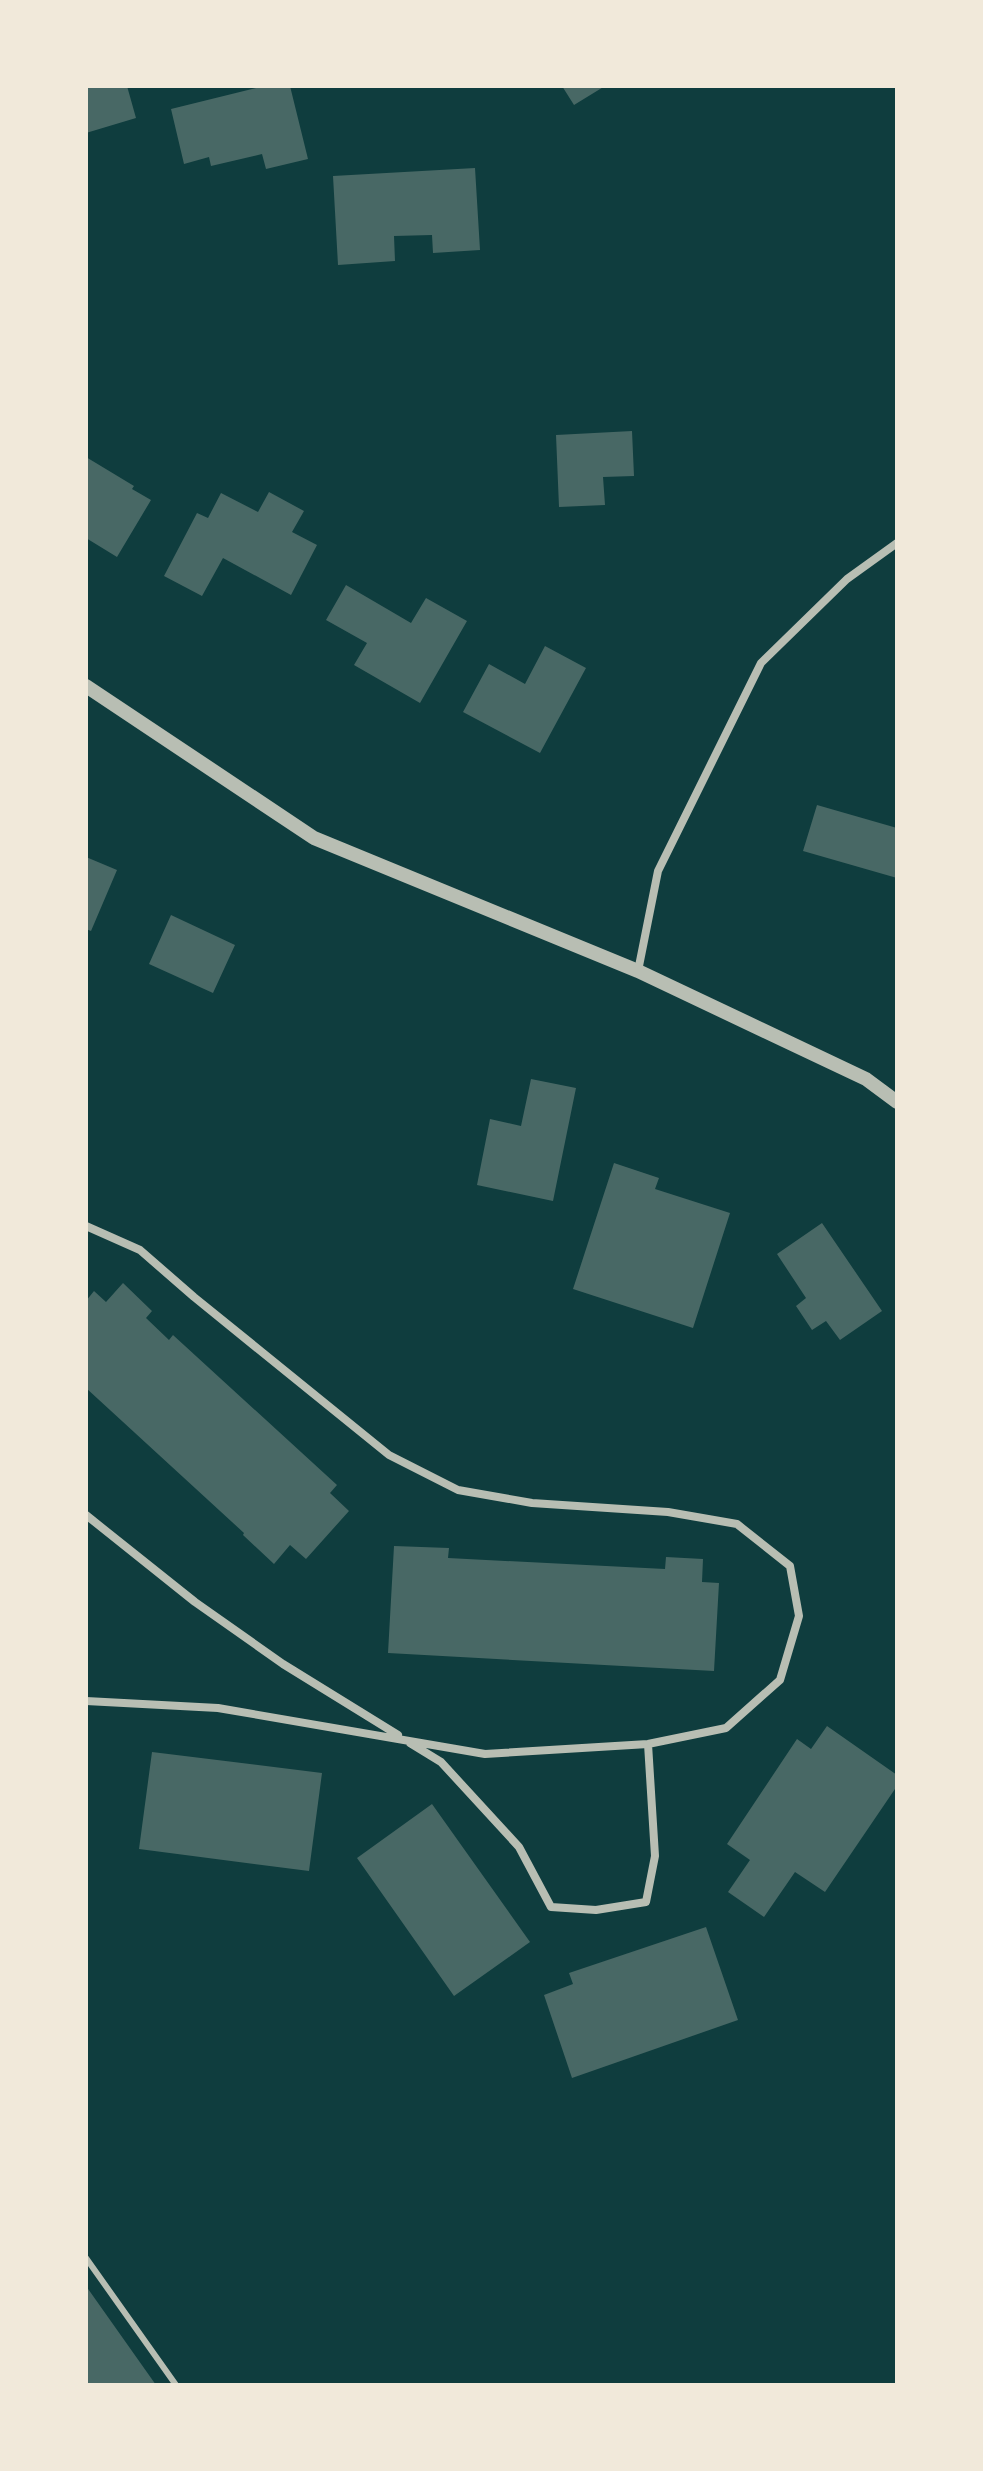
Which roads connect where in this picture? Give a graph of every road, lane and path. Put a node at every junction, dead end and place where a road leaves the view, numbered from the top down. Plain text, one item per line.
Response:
1 (897, 543) edge
2 (86, 686) edge
3 (638, 971) junction
4 (897, 1102) edge
5 (86, 1226) edge
6 (86, 1515) edge
7 (86, 1701) edge
8 (405, 1739) junction
9 (648, 1744) junction
10 (86, 2258) edge
11 (176, 2385) edge

1 - 3 street
2 - 3 street
3 - 4 street
5 - 9 street
6 - 8 street
7 - 8 street
8 - 9 street
8 - 9 street
10 - 11 lane

